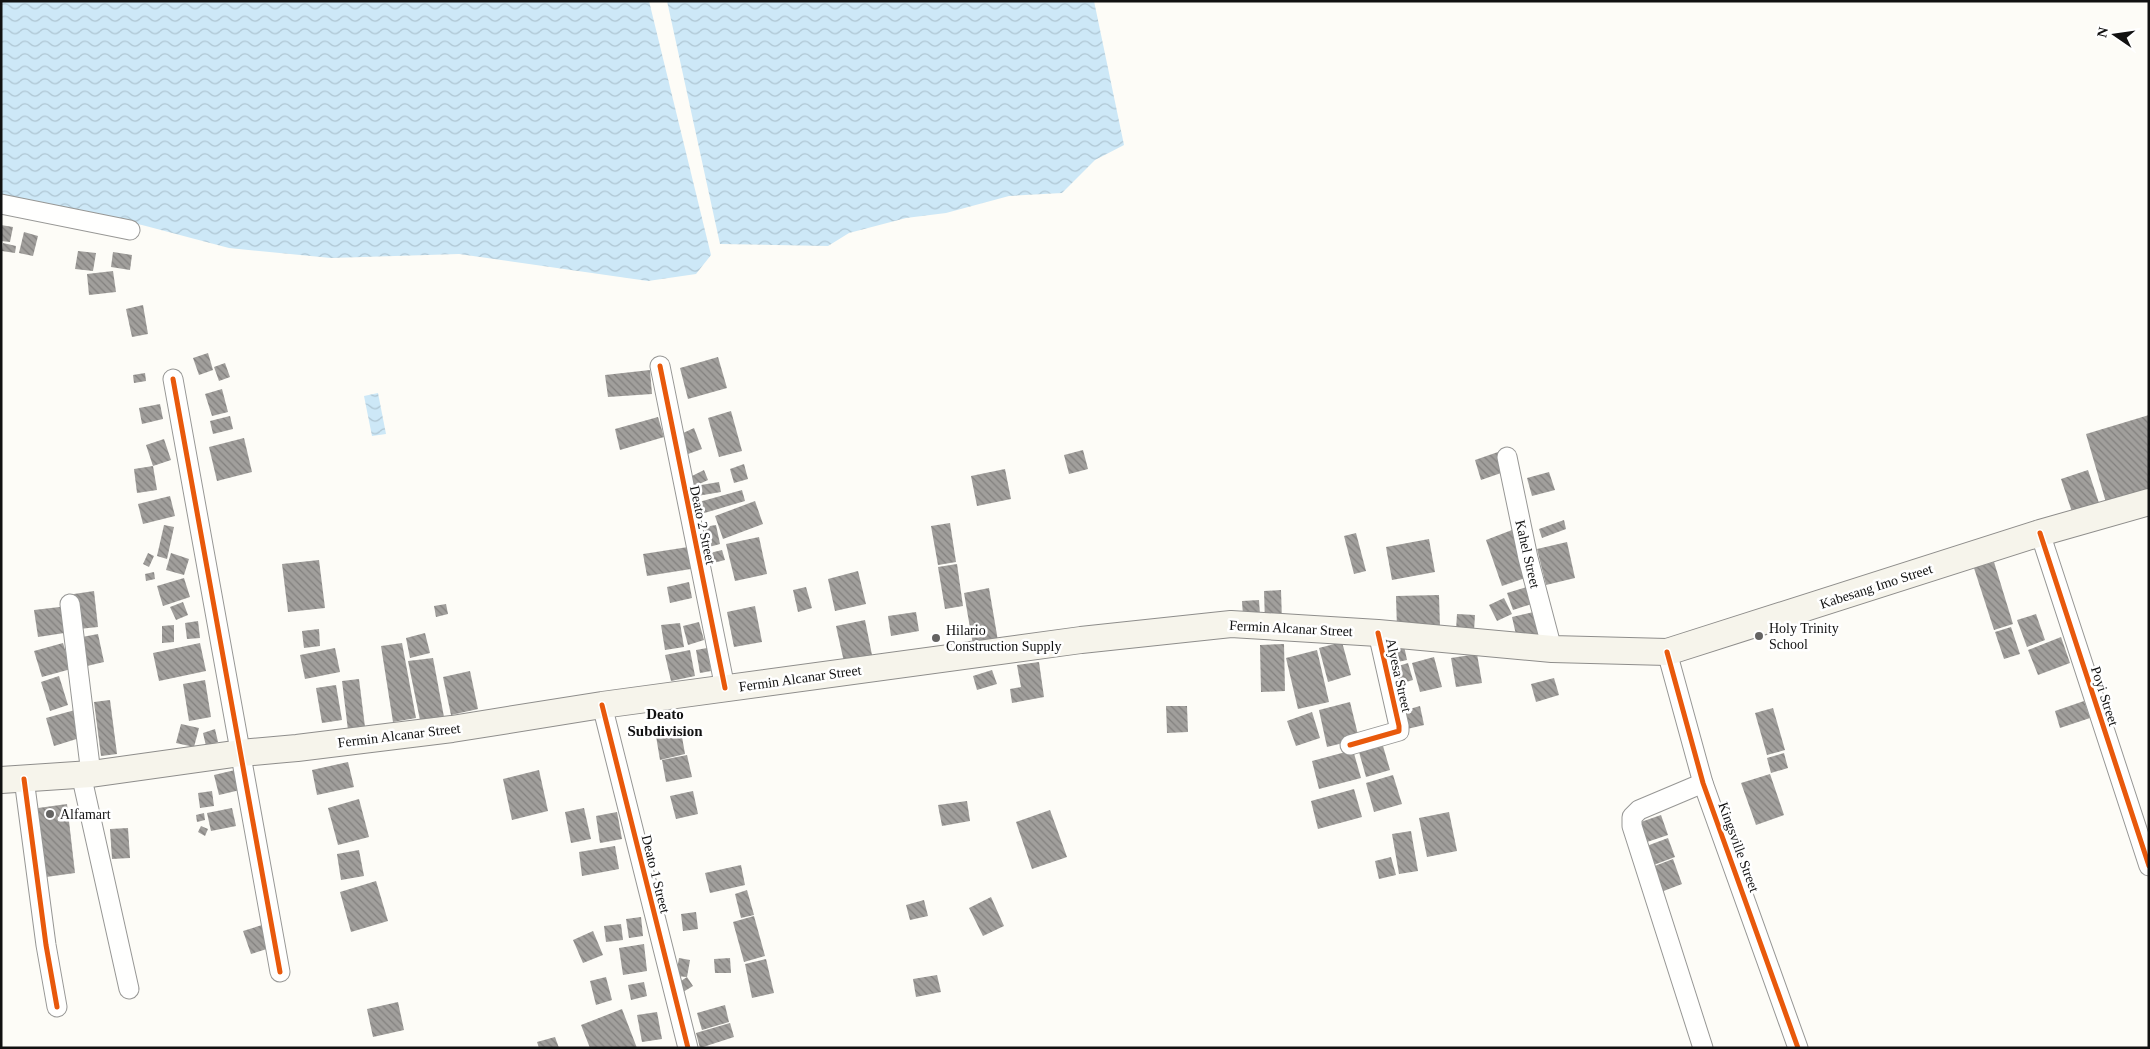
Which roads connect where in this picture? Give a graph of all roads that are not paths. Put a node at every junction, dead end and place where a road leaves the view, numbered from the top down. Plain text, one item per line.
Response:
1 (1, 204) edge
2 (130, 230) dead end
3 (660, 366) dead end
4 (173, 379) dead end
5 (1507, 458) dead end
6 (2149, 502) edge
7 (2040, 534) junction
8 (70, 604) dead end
9 (1378, 633) junction
10 (1552, 649) junction
11 (1601, 651) joint
12 (1667, 652) junction
13 (725, 688) junction
14 (602, 705) junction
15 (1350, 745) dead end
16 (241, 753) junction
17 (86, 774) junction
18 (12, 780) edge
19 (1703, 783) junction
20 (2149, 866) edge
21 (280, 972) dead end
22 (129, 989) dead end
23 (57, 1007) dead end
24 (688, 1048) edge
25 (1703, 1048) edge
26 (1798, 1048) edge

1 - 2 street
3 - 13 street, Deato 2 Street
4 - 16 street
5 - 10 street, Kahel Street
6 - 7 main road, Kabesang Imo Street
7 - 12 main road, Kabesang Imo Street
7 - 20 street, Poyi Street
8 - 17 street
9 - 10 main road, Fermin Alcanar Street
9 - 13 main road, Fermin Alcanar Street
9 - 15 street, Alyesa Street
10 - 11 main road, Fermin Alcanar Street
11 - 12 main road, Kabesang Imo Street
12 - 19 street, Kingsville Street
13 - 14 main road, Fermin Alcanar Street
14 - 16 main road, Fermin Alcanar Street
14 - 24 street, Deato 1 Street
16 - 17 main road, Fermin Alcanar Street
16 - 21 street
17 - 18 main road, Fermin Alcanar Street
17 - 22 street
18 - 23 street
19 - 25 street
19 - 26 street, Kingsville Street

